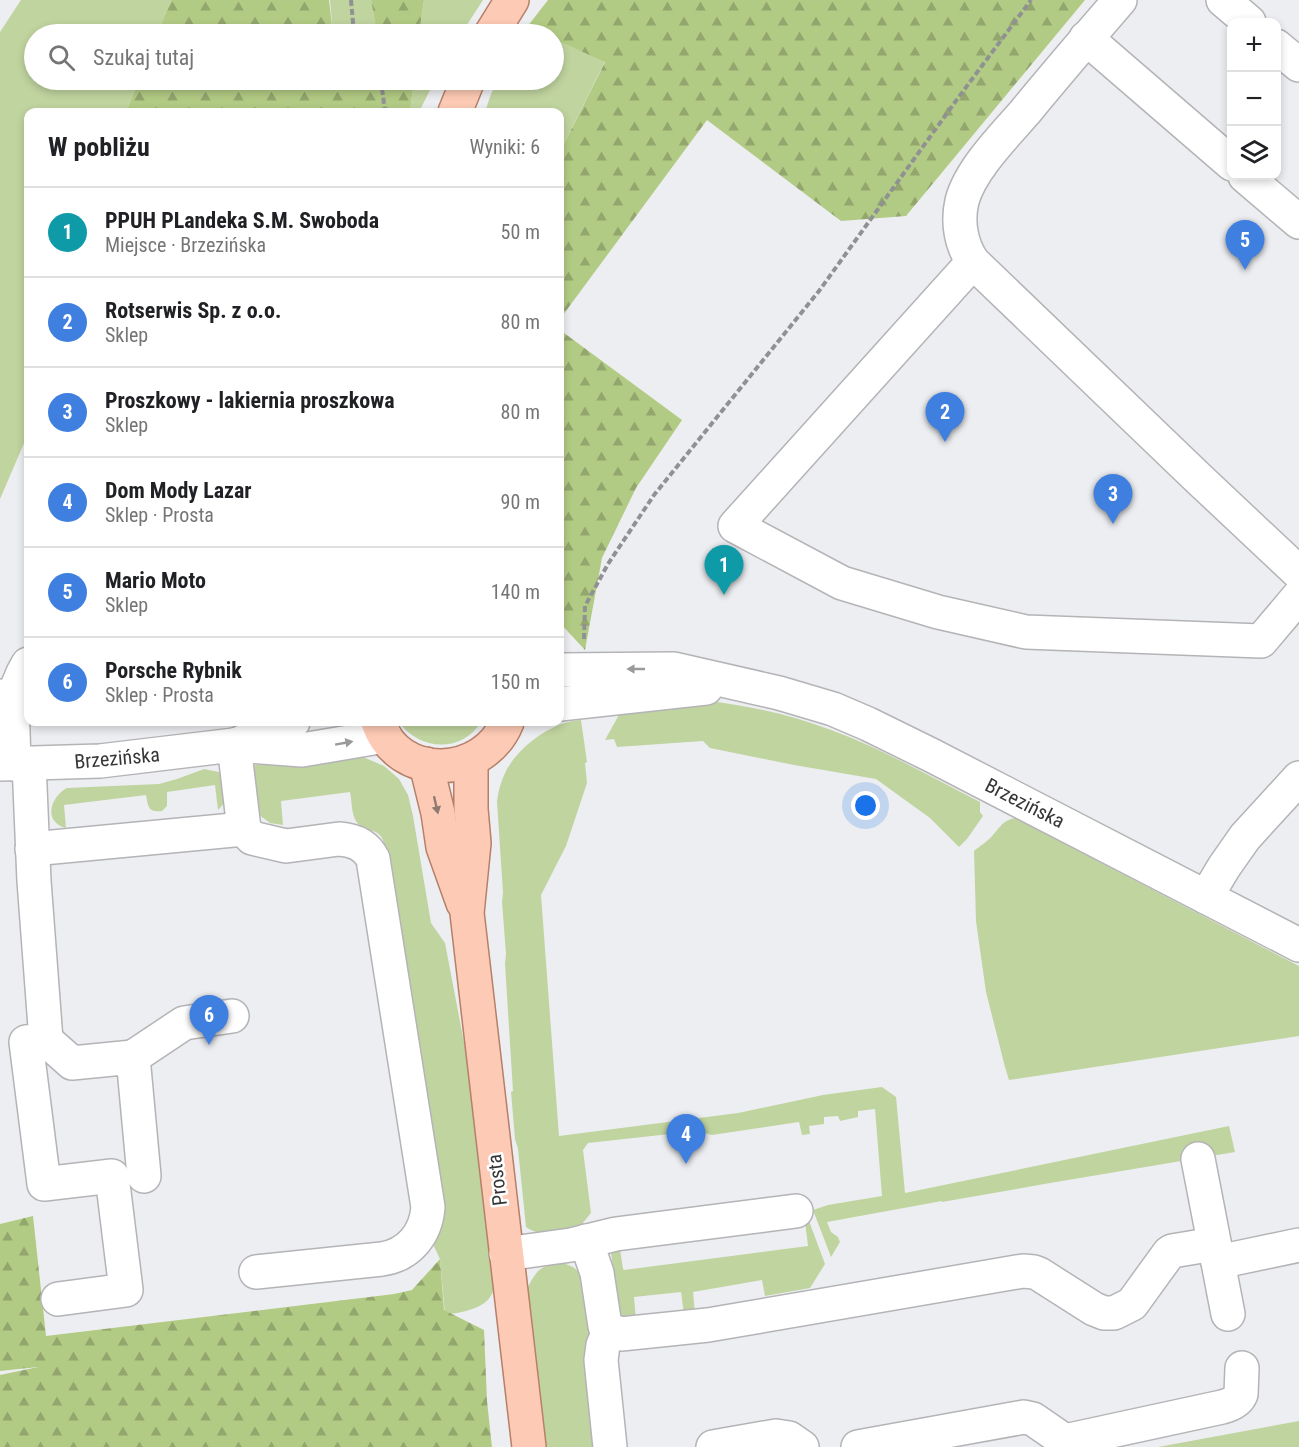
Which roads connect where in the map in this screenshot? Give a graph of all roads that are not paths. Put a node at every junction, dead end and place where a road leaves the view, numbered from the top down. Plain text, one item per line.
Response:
1 (512, 0) edge
2 (1120, 0) edge
3 (1223, 0) edge
4 (1244, 18) edge
5 (497, 24) edge
6 (1086, 38) junction
7 (1281, 50) edge
8 (1299, 65) edge
9 (464, 90) edge
10 (457, 108) edge
11 (1227, 160) edge
12 (1250, 180) edge
13 (1299, 222) edge
14 (973, 262) junction
15 (1299, 573) edge
16 (1299, 596) edge
17 (564, 670) edge
18 (595, 670) junction
19 (24, 671) edge
20 (6, 698) edge
21 (564, 700) edge
22 (283, 726) edge
23 (505, 726) edge
24 (381, 729) edge
25 (234, 745) junction
26 (471, 760) junction
27 (14, 764) edge
28 (426, 764) junction
29 (1299, 778) edge
30 (244, 829) junction
31 (459, 845) junction
32 (32, 849) junction
33 (1206, 897) junction
34 (1299, 945) edge
35 (232, 1016) dead end
36 (46, 1040) junction
37 (133, 1057) junction
38 (1198, 1160) dead end
39 (144, 1176) dead end
40 (796, 1211) dead end
41 (586, 1241) junction
42 (1299, 1245) edge
43 (1216, 1253) junction
44 (506, 1254) junction
45 (256, 1272) dead end
46 (58, 1299) dead end
47 (1228, 1314) dead end
48 (610, 1330) junction
49 (1242, 1368) dead end
50 (529, 1447) edge
51 (610, 1447) edge
52 (713, 1447) edge
53 (802, 1447) edge
54 (858, 1447) edge

1 - 5 main road
2 - 6 street
3 - 4 street
6 - 11 street
6 - 14 street
7 - 8 street
9 - 10 main road
12 - 13 street
14 - 15 street
14 - 16 street
17 - 18 street, Brzezińska
18 - 21 street, Brzezińska
18 - 33 street, Brzezińska
19 - 20 street
20 - 27 street
22 - 25 street, Brzezińska
23 - 26 main road
25 -> 24 street, Brzezińska
24 - 28 main road
25 - 27 street, Brzezińska
25 - 30 street
26 - 28 main road
26 - 31 main road, Prosta
27 - 32 street
28 -> 31 main road, Prosta
29 - 33 street
30 - 32 street
30 - 45 street
31 - 44 main road, Prosta
32 - 36 street
33 - 34 street, Brzezińska
35 - 37 street
36 - 37 street
36 - 46 street
37 - 39 street
38 - 43 street
40 - 41 street
41 - 44 street
41 - 48 street
42 - 43 street
43 - 47 street
43 - 48 street
44 - 50 main road, Prosta
48 - 51 street
49 - 54 street
52 - 53 street

